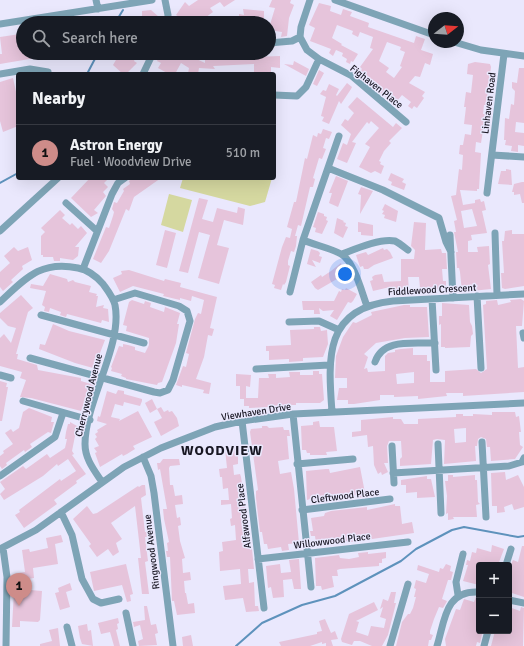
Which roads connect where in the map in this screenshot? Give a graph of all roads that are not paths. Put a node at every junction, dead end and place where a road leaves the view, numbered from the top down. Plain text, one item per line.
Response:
1 (96, 0) edge
2 (152, 0) edge
3 (165, 0) edge
4 (310, 0) edge
5 (335, 0) edge
6 (98, 9) junction
7 (52, 16) edge
8 (168, 16) edge
9 (16, 22) edge
10 (0, 24) edge
11 (428, 33) edge
12 (300, 37) junction
13 (276, 43) edge
14 (464, 45) edge
15 (504, 54) junction
16 (524, 56) edge
17 (319, 59) junction
18 (150, 60) edge
19 (48, 72) dead end
20 (144, 72) edge
21 (0, 74) edge
22 (276, 94) edge
23 (406, 122) dead end
24 (339, 136) dead end
25 (492, 155) junction
26 (524, 158) edge
27 (328, 168) junction
28 (56, 180) edge
29 (123, 180) edge
30 (487, 193) dead end
31 (66, 204) dead end
32 (0, 231) edge
33 (97, 232) junction
34 (495, 233) dead end
35 (450, 235) dead end
36 (303, 240) junction
37 (408, 250) dead end
38 (451, 252) junction
39 (342, 254) junction
40 (83, 269) junction
41 (290, 292) dead end
42 (524, 294) edge
43 (497, 295) junction
44 (477, 296) junction
45 (453, 298) junction
46 (432, 299) junction
47 (114, 300) junction
48 (0, 302) edge
49 (368, 306) junction
50 (41, 315) dead end
51 (289, 322) dead end
52 (339, 330) junction
53 (114, 334) junction
54 (144, 343) dead end
55 (434, 343) junction
56 (30, 358) dead end
57 (375, 362) dead end
58 (329, 365) junction
59 (481, 368) dead end
60 (256, 369) dead end
61 (436, 370) dead end
62 (0, 375) edge
63 (102, 377) junction
64 (11, 378) dead end
65 (23, 401) dead end
66 (524, 403) edge
67 (332, 412) junction
68 (63, 413) junction
69 (293, 414) junction
70 (90, 420) junction
71 (242, 421) junction
72 (482, 442) dead end
73 (438, 444) dead end
74 (392, 446) dead end
75 (144, 457) junction
76 (353, 459) dead end
77 (523, 462) edge
78 (297, 464) junction
79 (483, 468) junction
80 (439, 471) junction
81 (394, 473) junction
82 (0, 476) edge
83 (102, 482) junction
84 (394, 483) dead end
85 (390, 499) dead end
86 (302, 510) junction
87 (61, 512) junction
88 (441, 513) dead end
89 (486, 517) dead end
90 (408, 542) dead end
91 (2, 549) edge
92 (511, 549) dead end
93 (307, 553) junction
94 (463, 554) dead end
95 (258, 559) junction
96 (507, 562) edge
97 (408, 584) dead end
98 (311, 587) dead end
99 (476, 592) edge
100 (458, 595) junction
101 (119, 599) dead end
102 (512, 601) edge
103 (524, 604) edge
104 (264, 608) dead end
105 (126, 613) dead end
106 (68, 627) dead end
107 (487, 634) edge
108 (6, 646) edge
109 (72, 646) edge
110 (133, 646) edge
111 (173, 646) edge
112 (390, 646) edge
113 (437, 646) edge
114 (484, 646) edge

1 - 6 street
2 - 6 street
3 - 8 street
4 - 12 street
5 - 11 street
6 - 7 street
9 - 10 street
12 - 13 street
12 - 17 street, Fighaven Place
14 - 15 street
15 - 16 street
15 - 25 street, Linhaven Road
17 - 22 street
17 - 23 street, Fighaven Place
18 - 20 street
19 - 21 street
24 - 27 street
25 - 26 street
25 - 30 street, Linhaven Road
27 - 36 street
27 - 38 street
28 - 32 street
29 - 33 street
31 - 33 street
33 - 40 street
34 - 43 street
35 - 38 street
36 - 39 street
36 - 41 street
37 - 39 street
38 - 45 street
39 - 49 street
40 - 47 street
40 - 48 street
42 - 43 street, Fiddlewood Crescent
43 - 44 street, Fiddlewood Crescent
44 - 45 street, Fiddlewood Crescent
44 - 59 street
45 - 46 street, Fiddlewood Crescent
46 - 49 street, Fiddlewood Crescent
46 - 55 street
47 - 53 street, Cherrywood Avenue
47 - 63 street
49 - 52 street, Fiddlewood Crescent
50 - 53 street
51 - 52 street
52 - 58 street, Fiddlewood Crescent
53 - 54 street
53 - 63 street, Cherrywood Avenue
55 - 57 street
55 - 61 street
56 - 63 street
58 - 60 street
58 - 67 street, Fiddlewood Crescent
62 - 64 street
63 - 70 street, Cherrywood Avenue
65 - 68 street
66 - 67 street, Viewhaven Drive
67 - 69 street, Viewhaven Drive
68 - 70 street
68 - 82 street
69 - 71 street, Viewhaven Drive
69 - 78 street
70 - 83 street, Cherrywood Avenue
71 - 75 street, Viewhaven Drive
71 - 95 street, Alfawood Place
72 - 79 street
73 - 80 street
74 - 81 street
75 - 83 street, Viewhaven Drive
75 - 111 street, Ringwood Avenue
76 - 78 street
77 - 79 street
78 - 86 street
79 - 80 street
79 - 89 street
80 - 81 street
80 - 88 street
81 - 84 street
83 - 87 street, Viewhaven Drive
85 - 86 street, Cleftwood Place
86 - 93 street
87 - 91 street, Viewhaven Drive
87 - 101 street
90 - 93 street, Willowwood Place
91 - 108 street
92 - 96 street
93 - 95 street, Willowwood Place
93 - 98 street
94 - 100 street
95 - 104 street, Alfawood Place
97 - 112 street
99 - 100 street
100 - 113 street
102 - 103 street
105 - 110 street
106 - 109 street
107 - 114 street

